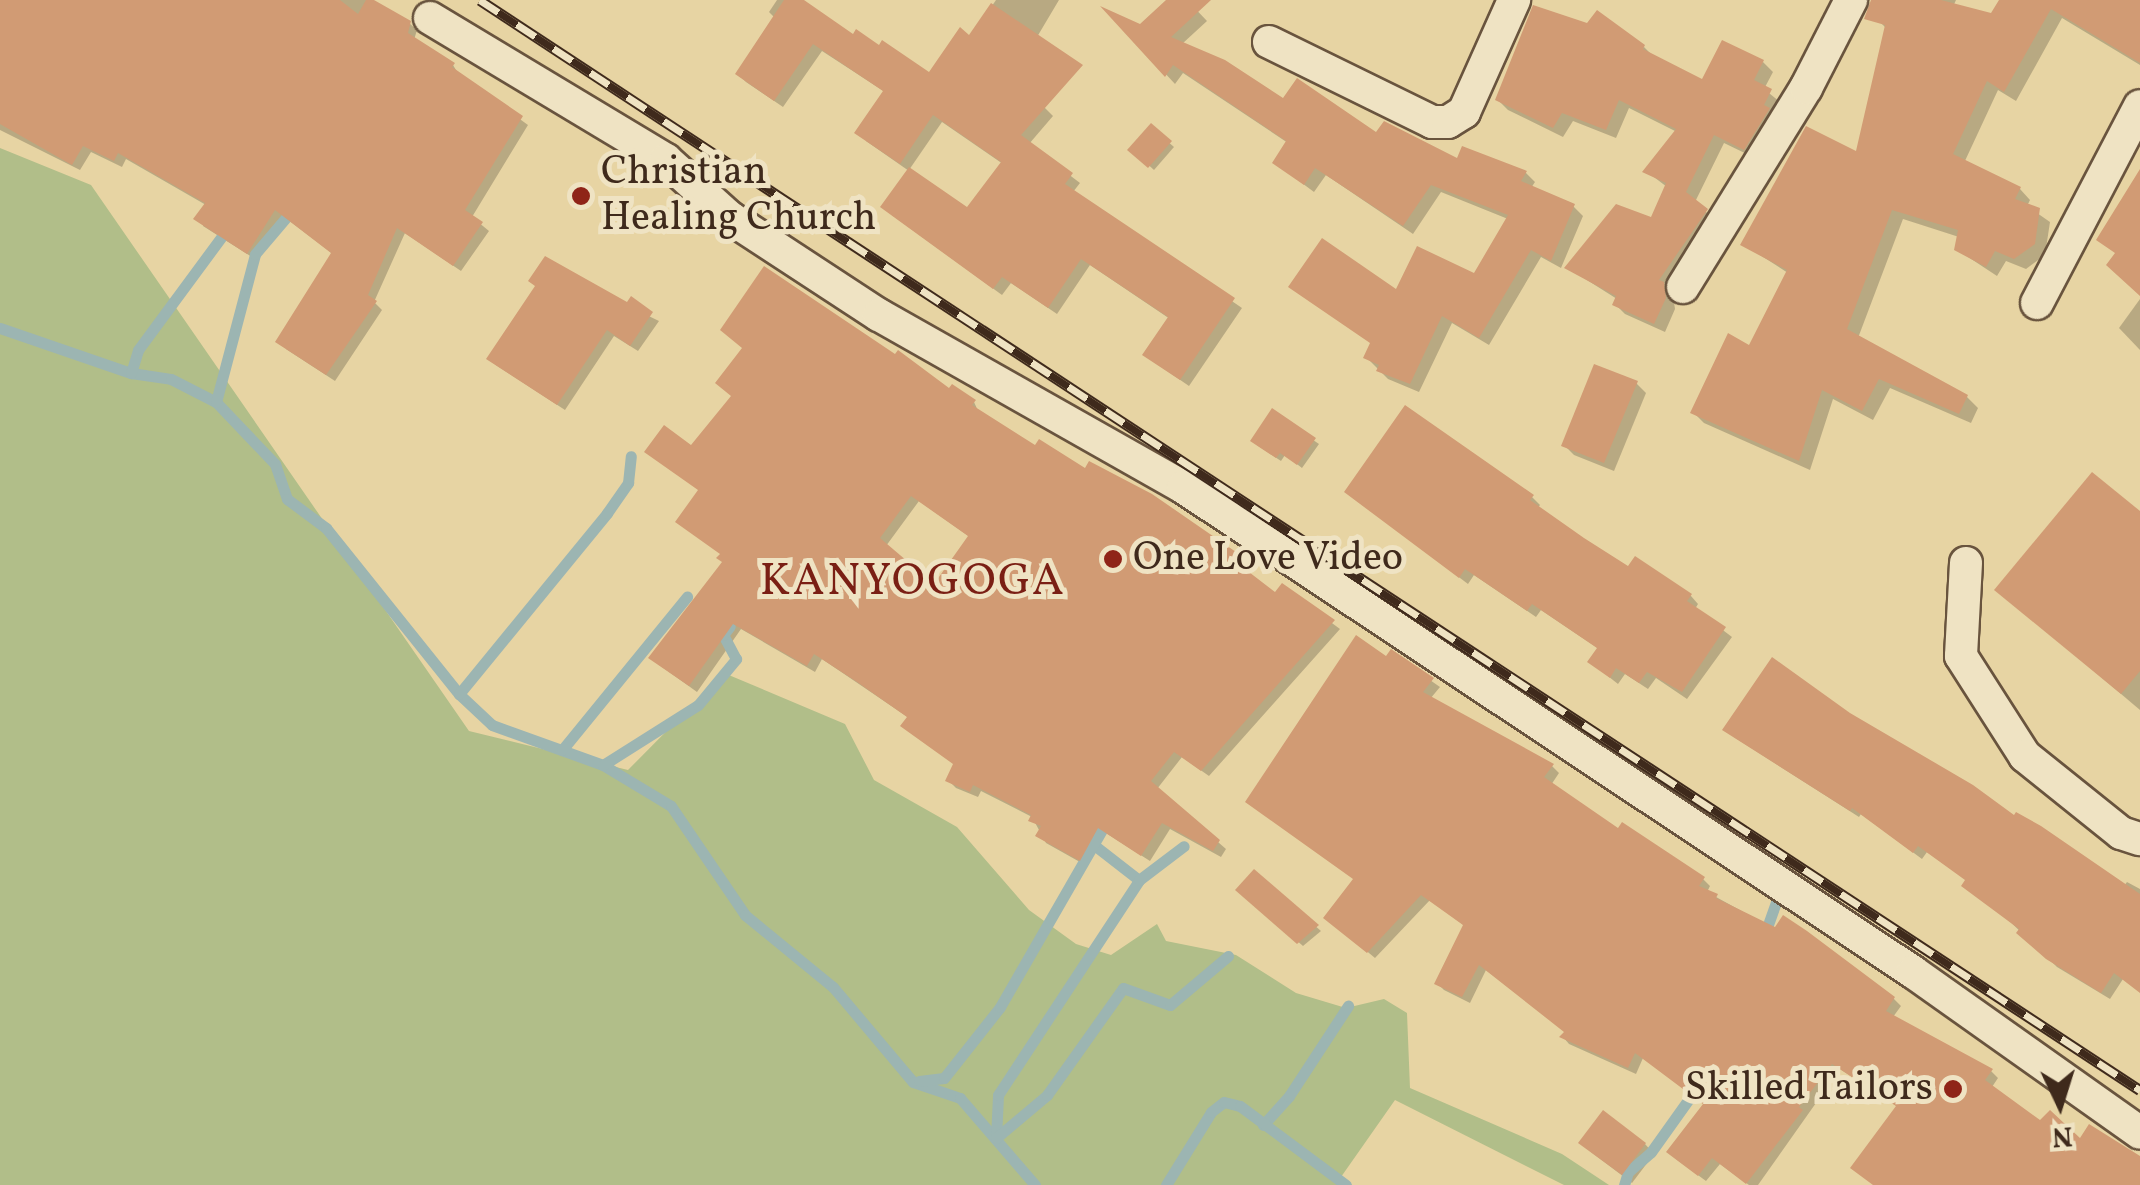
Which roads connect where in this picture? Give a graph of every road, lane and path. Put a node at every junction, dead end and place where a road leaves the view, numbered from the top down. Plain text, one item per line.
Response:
1 (1514, 0) edge
2 (1851, 0) edge
3 (430, 18) dead end
4 (1269, 42) dead end
5 (2140, 106) edge
6 (1683, 287) dead end
7 (2036, 303) dead end
8 (1966, 563) dead end
9 (2140, 839) edge
10 (2140, 1133) edge

1 - 4 street
2 - 6 street
3 - 10 street
5 - 7 street
8 - 9 street

